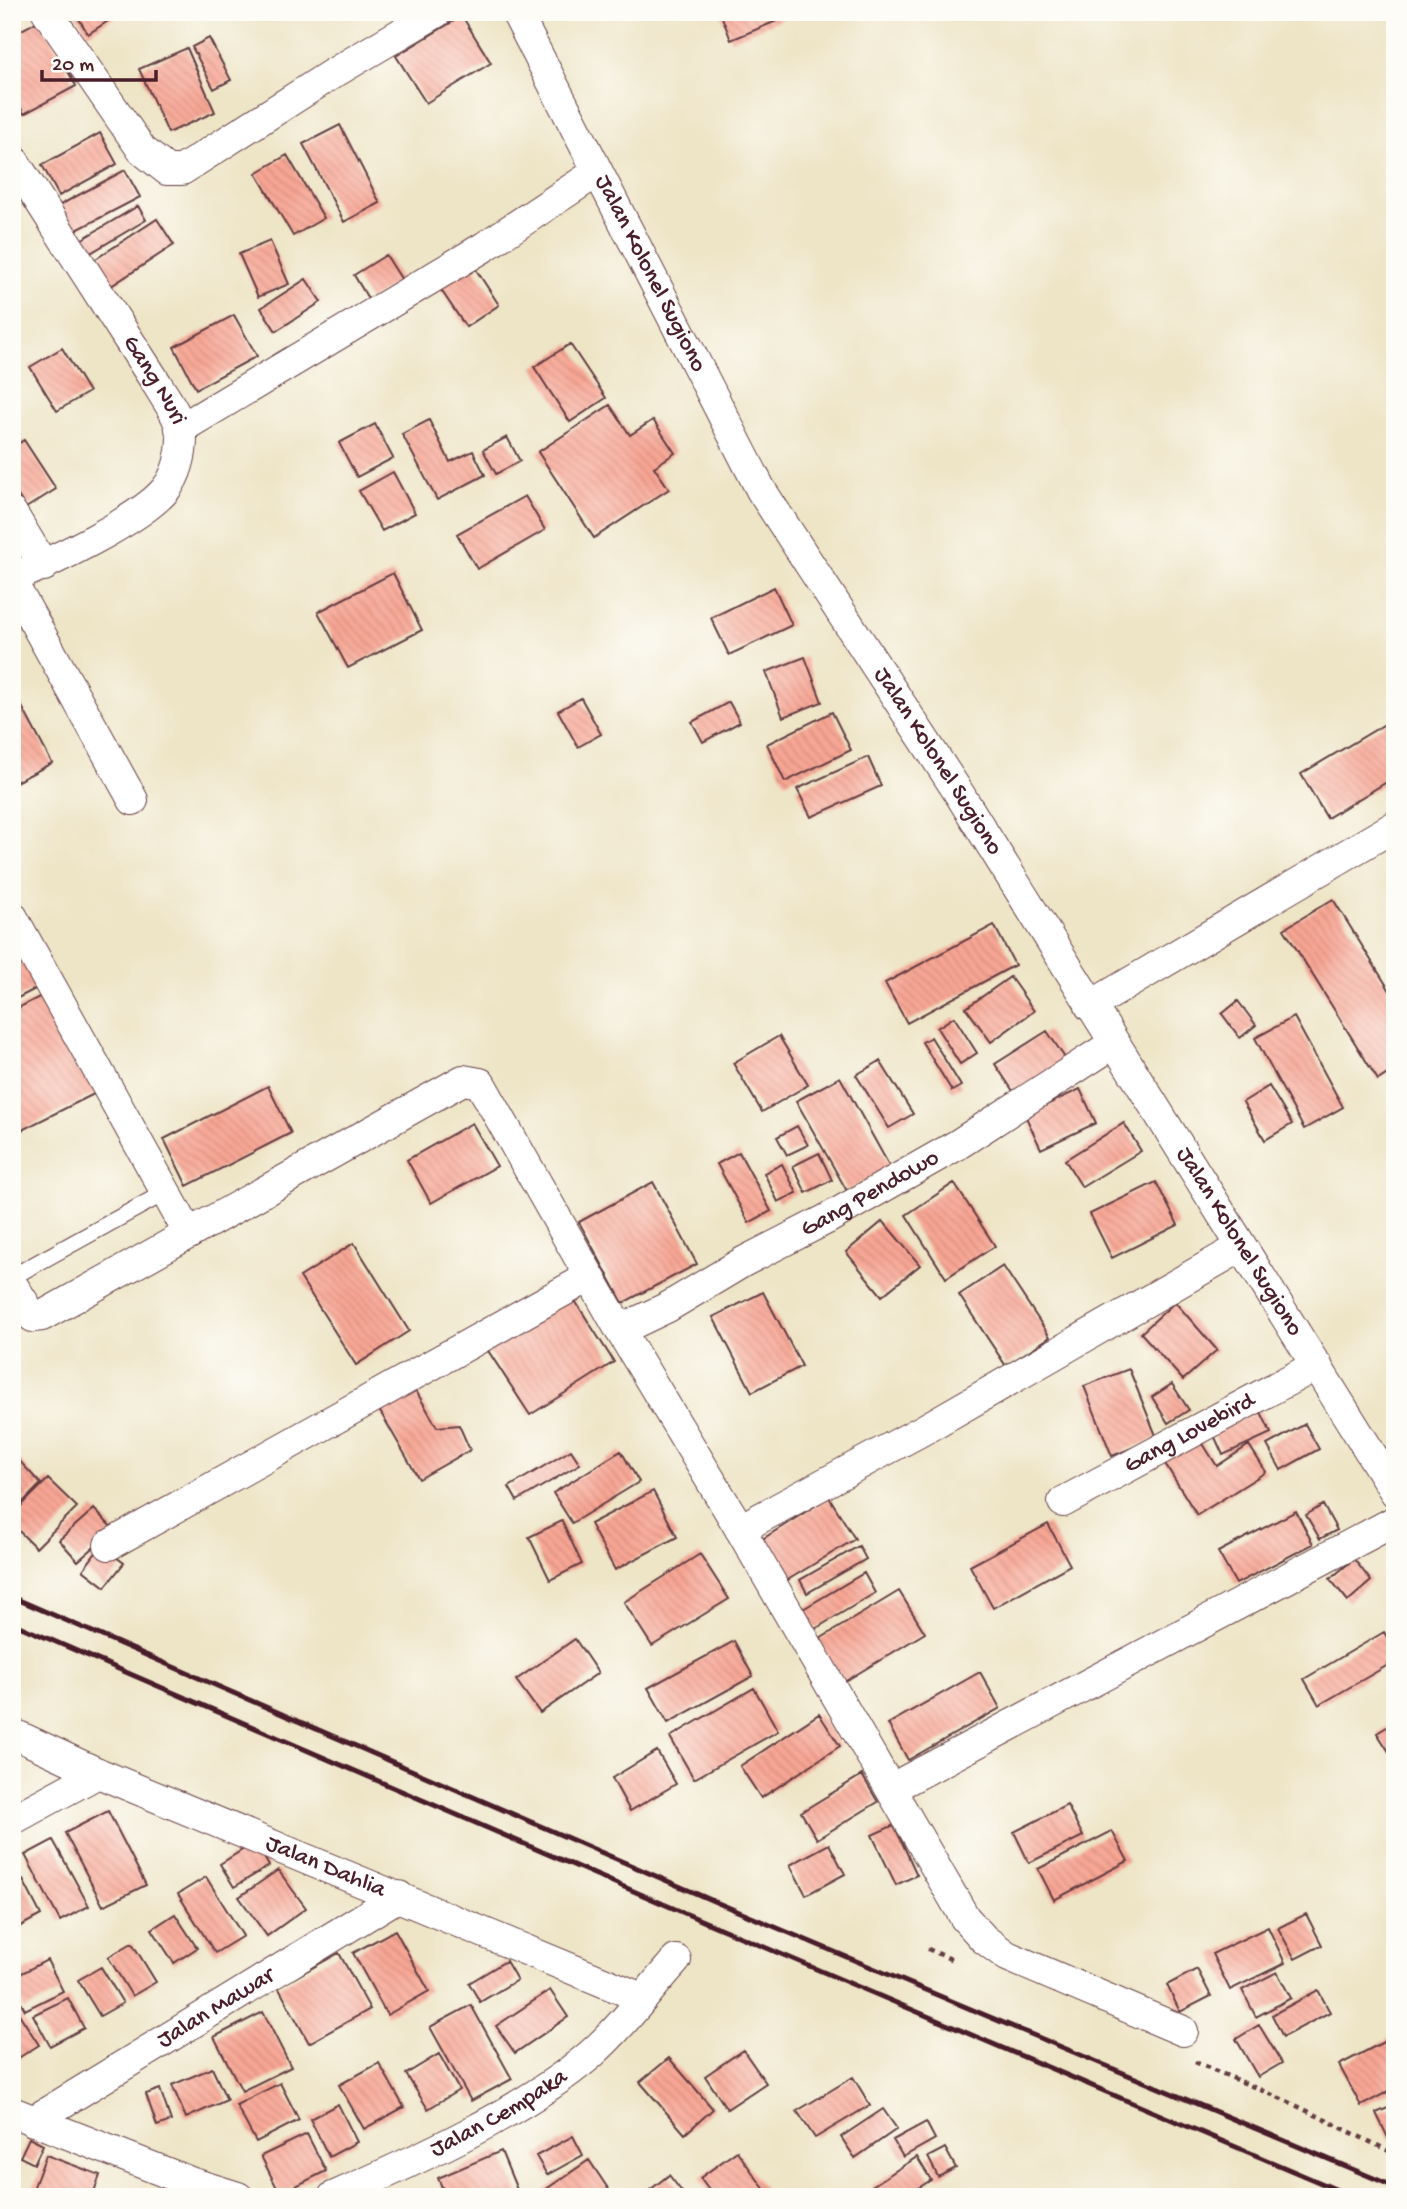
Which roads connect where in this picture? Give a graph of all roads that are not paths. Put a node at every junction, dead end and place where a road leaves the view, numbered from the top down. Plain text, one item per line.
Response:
1 (47, 12) edge
2 (437, 12) edge
3 (525, 16) edge
4 (12, 158) edge
5 (597, 173) junction
6 (180, 429) junction
7 (12, 513) edge
8 (44, 566) junction
9 (12, 580) edge
10 (133, 800) dead end
11 (1395, 826) edge
12 (12, 916) edge
13 (1090, 1006) junction
14 (1113, 1044) junction
15 (164, 1193) junction
16 (189, 1234) junction
17 (1241, 1247) junction
18 (12, 1277) edge
19 (589, 1277) junction
20 (12, 1284) edge
21 (620, 1330) junction
22 (1317, 1364) junction
23 (1395, 1492) edge
24 (1063, 1502) dead end
25 (1395, 1521) edge
26 (740, 1528) junction
27 (109, 1545) dead end
28 (12, 1733) edge
29 (98, 1773) junction
30 (892, 1788) junction
31 (12, 1820) edge
32 (398, 1896) junction
33 (676, 1960) dead end
34 (642, 1998) junction
35 (1183, 2031) dead end
36 (23, 2116) edge
37 (238, 2197) edge
38 (333, 2197) edge

1 - 2 street
3 - 5 street, Jalan Kolonel Sugiono
4 - 6 street, Gang Nuri
5 - 6 street
5 - 13 street, Jalan Kolonel Sugiono
6 - 8 street, Gang Nuri
7 - 8 street
8 - 9 street, Gang Nuri
9 - 10 street
11 - 13 street
12 - 15 street
13 - 14 street, Jalan Kolonel Sugiono
14 - 17 street, Jalan Kolonel Sugiono
14 - 21 street, Gang Pendowo
15 - 16 street
15 - 18 lane
16 - 19 street
16 - 20 street
17 - 22 street, Jalan Kolonel Sugiono
17 - 26 street
19 - 21 street
19 - 27 street
21 - 26 street
22 - 23 street, Jalan Kolonel Sugiono
22 - 24 street, Gang Lovebird
25 - 30 street
26 - 30 street
28 - 29 street, Jalan Dahlia
29 - 31 street
29 - 32 street, Jalan Dahlia
30 - 35 street
32 - 34 street, Jalan Dahlia
32 - 36 street, Jalan Mawar
33 - 34 street, Jalan Cempaka
34 - 38 street, Jalan Cempaka
36 - 37 street

